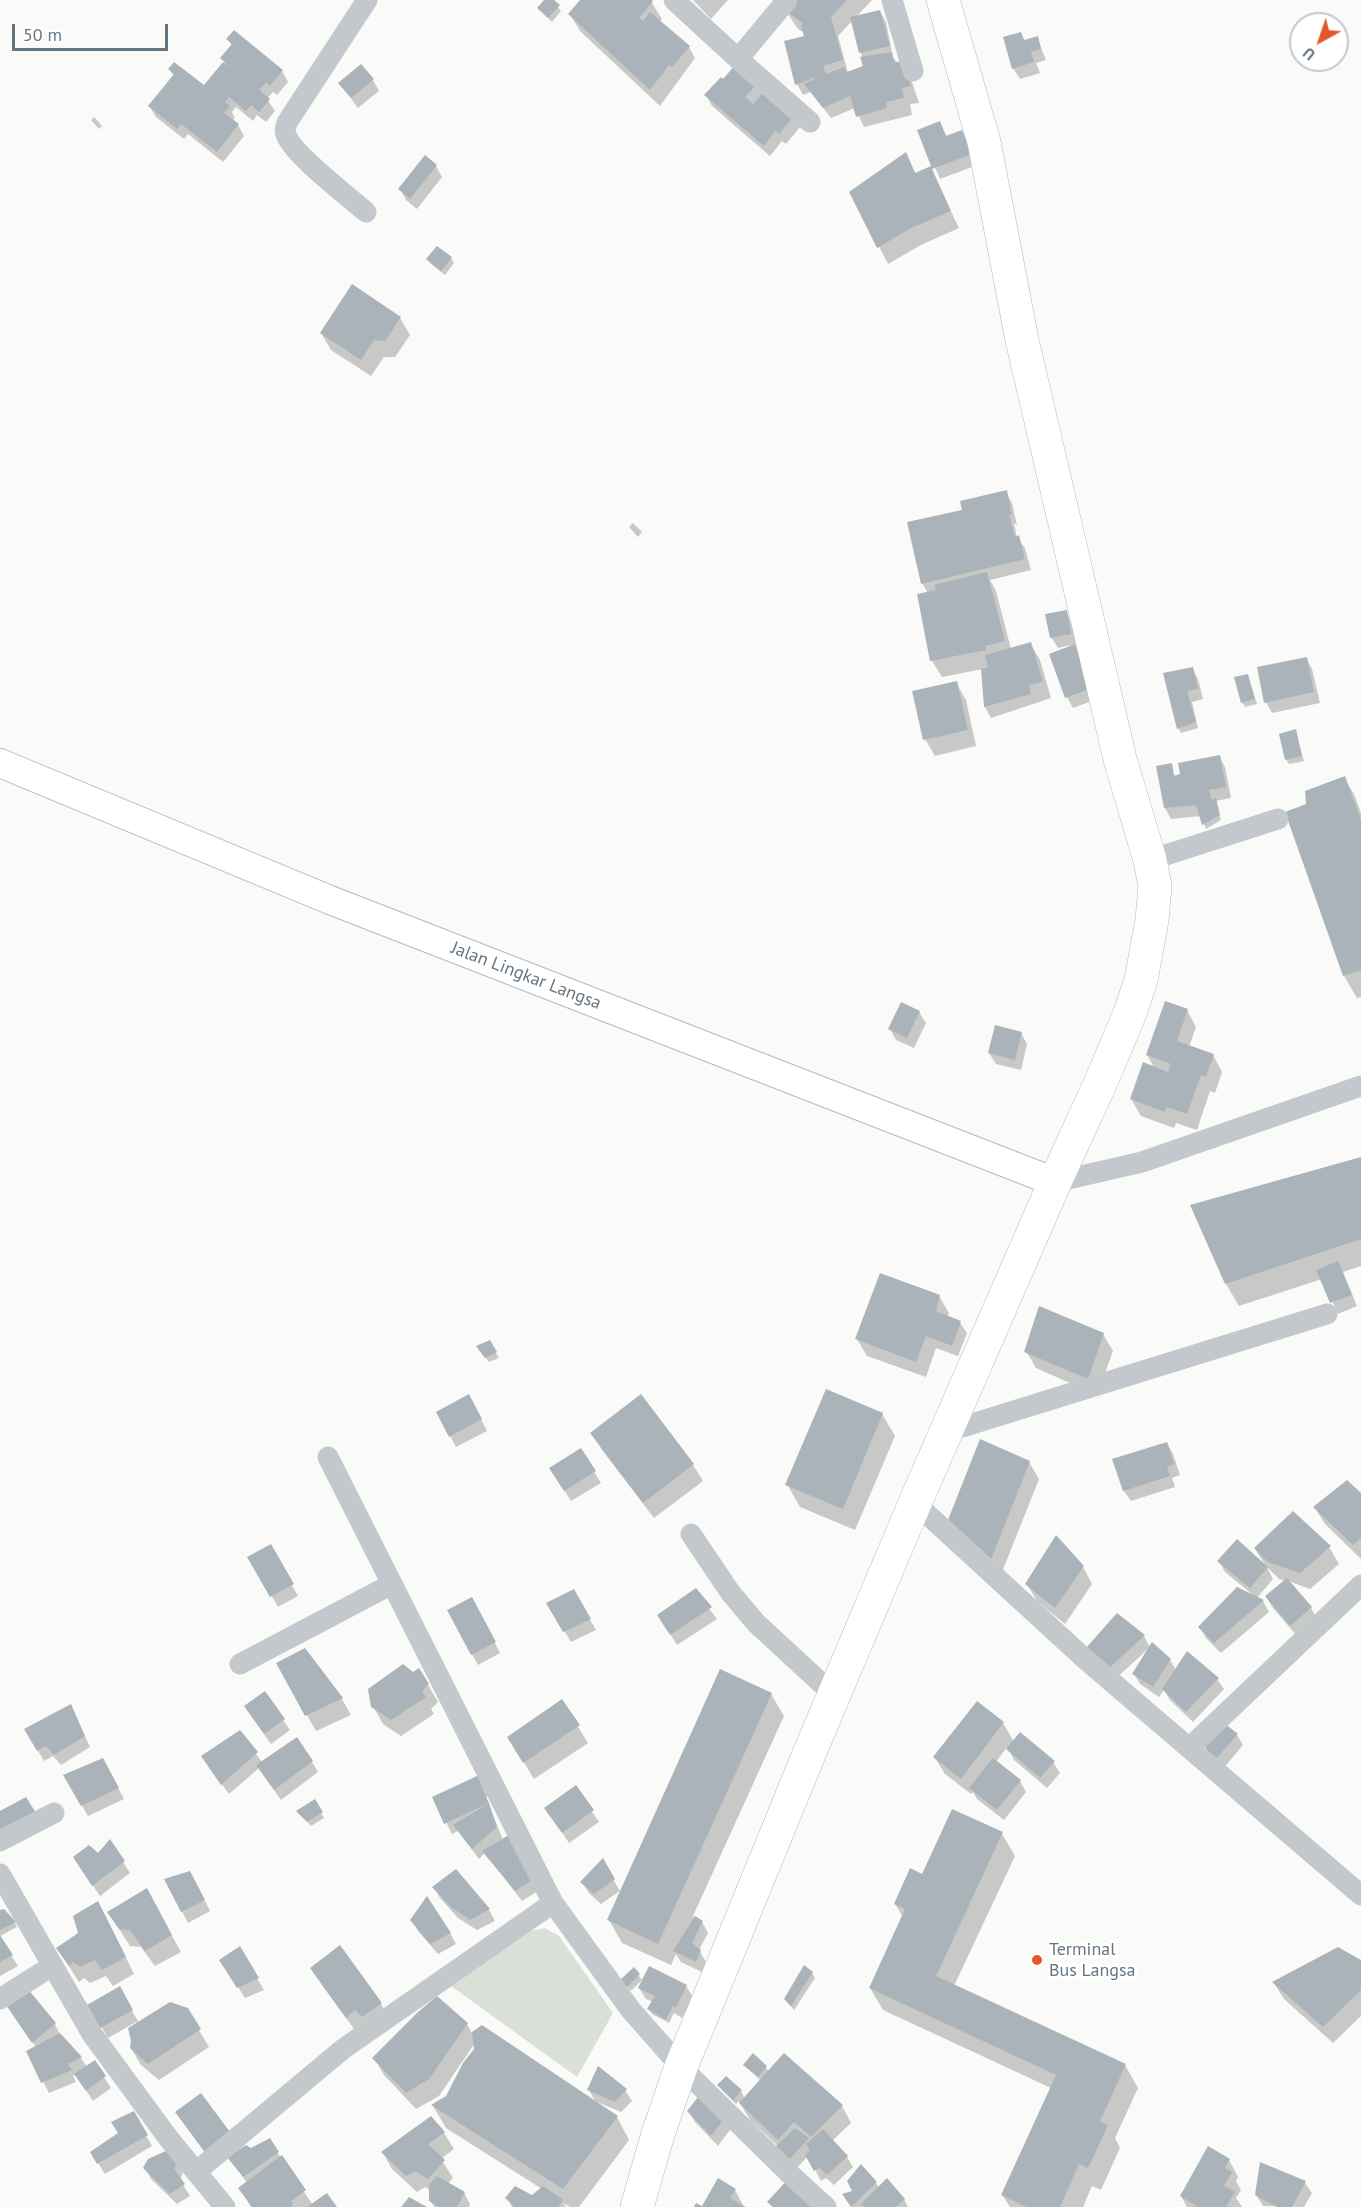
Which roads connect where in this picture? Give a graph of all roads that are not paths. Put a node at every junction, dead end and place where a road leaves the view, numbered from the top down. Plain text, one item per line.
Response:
1 (367, 0) edge
2 (674, 0) edge
3 (892, 0) edge
4 (944, 0) edge
5 (784, 1) edge
6 (738, 59) junction
7 (913, 71) dead end
8 (810, 122) dead end
9 (366, 212) dead end
10 (0, 763) edge
11 (1278, 819) dead end
12 (1150, 860) junction
13 (1361, 1086) edge
14 (1055, 1182) junction
15 (1327, 1314) dead end
16 (946, 1432) junction
17 (328, 1457) dead end
18 (915, 1503) junction
19 (691, 1534) dead end
20 (392, 1584) junction
21 (1361, 1585) edge
22 (240, 1664) dead end
23 (834, 1695) junction
24 (1189, 1748) junction
25 (54, 1813) dead end
26 (0, 1841) edge
27 (0, 1874) edge
28 (1359, 1889) edge
29 (553, 1903) junction
30 (52, 1966) junction
31 (0, 1999) edge
32 (681, 2067) junction
33 (197, 2171) junction
34 (225, 2207) edge
35 (637, 2207) edge
36 (826, 2207) edge

1 - 9 street
2 - 6 street
3 - 7 street
4 - 12 highway
5 - 6 street
6 - 8 street
10 - 14 street, Jalan Lingkar Langsa
11 - 12 street
12 - 14 highway
13 - 14 street
14 - 16 highway
15 - 16 street
16 - 18 highway
17 - 20 street
18 - 23 highway
18 - 24 street
19 - 23 street
20 - 22 street
20 - 29 street
21 - 24 street
23 - 32 highway
24 - 28 street
25 - 26 street
27 - 30 street
29 - 32 street
29 - 33 street
30 - 31 street
30 - 33 street
32 - 35 highway
32 - 36 street
33 - 34 street

